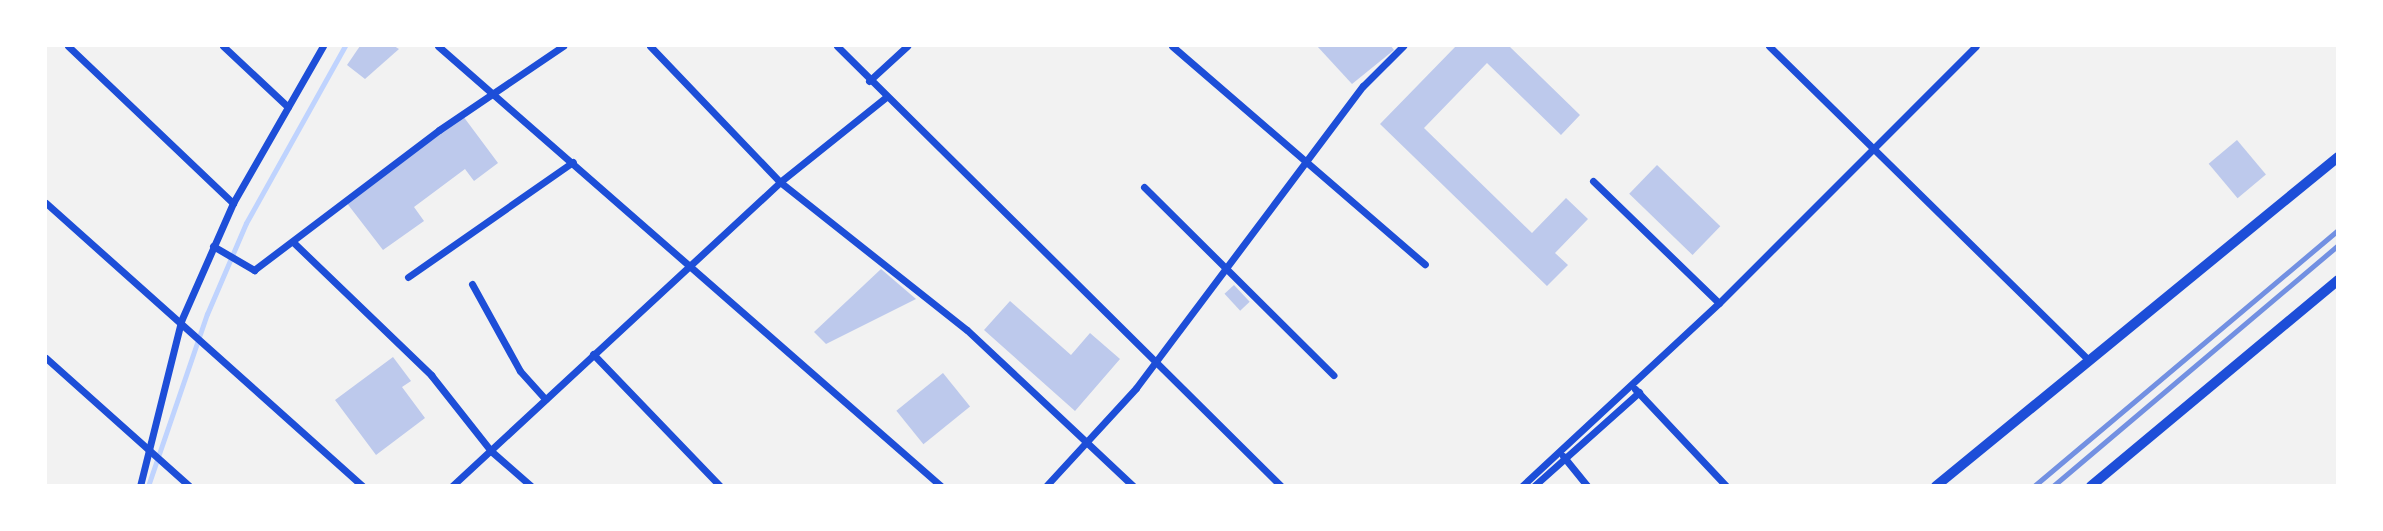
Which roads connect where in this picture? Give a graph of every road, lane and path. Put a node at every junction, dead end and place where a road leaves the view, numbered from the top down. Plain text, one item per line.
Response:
1 (68, 46) edge
2 (223, 46) edge
3 (323, 46) edge
4 (438, 46) edge
5 (563, 46) edge
6 (650, 46) edge
7 (837, 46) edge
8 (907, 46) edge
9 (1172, 46) edge
10 (1403, 46) edge
11 (1769, 46) edge
12 (1976, 46) edge
13 (869, 80) junction
14 (492, 92) junction
15 (886, 97) junction
16 (288, 107) junction
17 (1877, 149) junction
18 (2337, 157) edge
19 (573, 162) junction
20 (1304, 163) junction
21 (1594, 181) dead end
22 (780, 182) junction
23 (1144, 187) dead end
24 (233, 203) junction
25 (46, 204) edge
26 (293, 242) junction
27 (216, 247) junction
28 (1425, 264) dead end
29 (692, 265) junction
30 (1224, 267) junction
31 (408, 277) dead end
32 (2337, 280) edge
33 (472, 284) dead end
34 (1719, 303) junction
35 (181, 321) junction
36 (593, 354) junction
37 (46, 358) edge
38 (1158, 360) junction
39 (2088, 360) junction
40 (1333, 375) dead end
41 (1636, 389) junction
42 (545, 399) junction
43 (1088, 446) junction
44 (148, 449) junction
45 (491, 451) junction
46 (1559, 452) junction
47 (1565, 459) junction
48 (140, 485) edge
49 (189, 485) edge
50 (363, 485) edge
51 (452, 485) edge
52 (531, 485) edge
53 (720, 485) edge
54 (941, 485) edge
55 (1046, 485) edge
56 (1133, 485) edge
57 (1281, 485) edge
58 (1522, 485) edge
59 (1534, 485) edge
60 (1587, 485) edge
61 (1726, 485) edge
62 (1936, 485) edge
63 (2091, 485) edge

1 - 24 street
2 - 16 street
3 - 16 street
4 - 14 street
5 - 14 street
6 - 22 street
7 - 13 street
8 - 13 street
9 - 20 street
10 - 20 street
11 - 17 street
12 - 17 street
13 - 15 street
14 - 19 street
14 - 26 street
15 - 22 street
15 - 38 street
16 - 24 street
17 - 34 street
17 - 39 street
18 - 39 street
19 - 29 street
19 - 31 street
20 - 28 street
20 - 30 street
21 - 34 street
22 - 29 street
22 - 43 street
23 - 30 street
24 - 27 street
25 - 35 street
26 - 27 street
26 - 45 street
27 - 35 street
29 - 36 street
29 - 54 street
30 - 38 street
30 - 40 street
32 - 63 street
33 - 42 street
34 - 41 street
35 - 44 street
35 - 50 street
36 - 42 street
36 - 53 street
37 - 44 street
38 - 43 street
38 - 57 street
39 - 62 street
41 - 46 street
41 - 47 street
41 - 61 street
42 - 45 street
43 - 55 street
43 - 56 street
44 - 48 street
44 - 49 street
45 - 51 street
45 - 52 street
46 - 47 street
46 - 58 street
47 - 59 street
47 - 60 street

